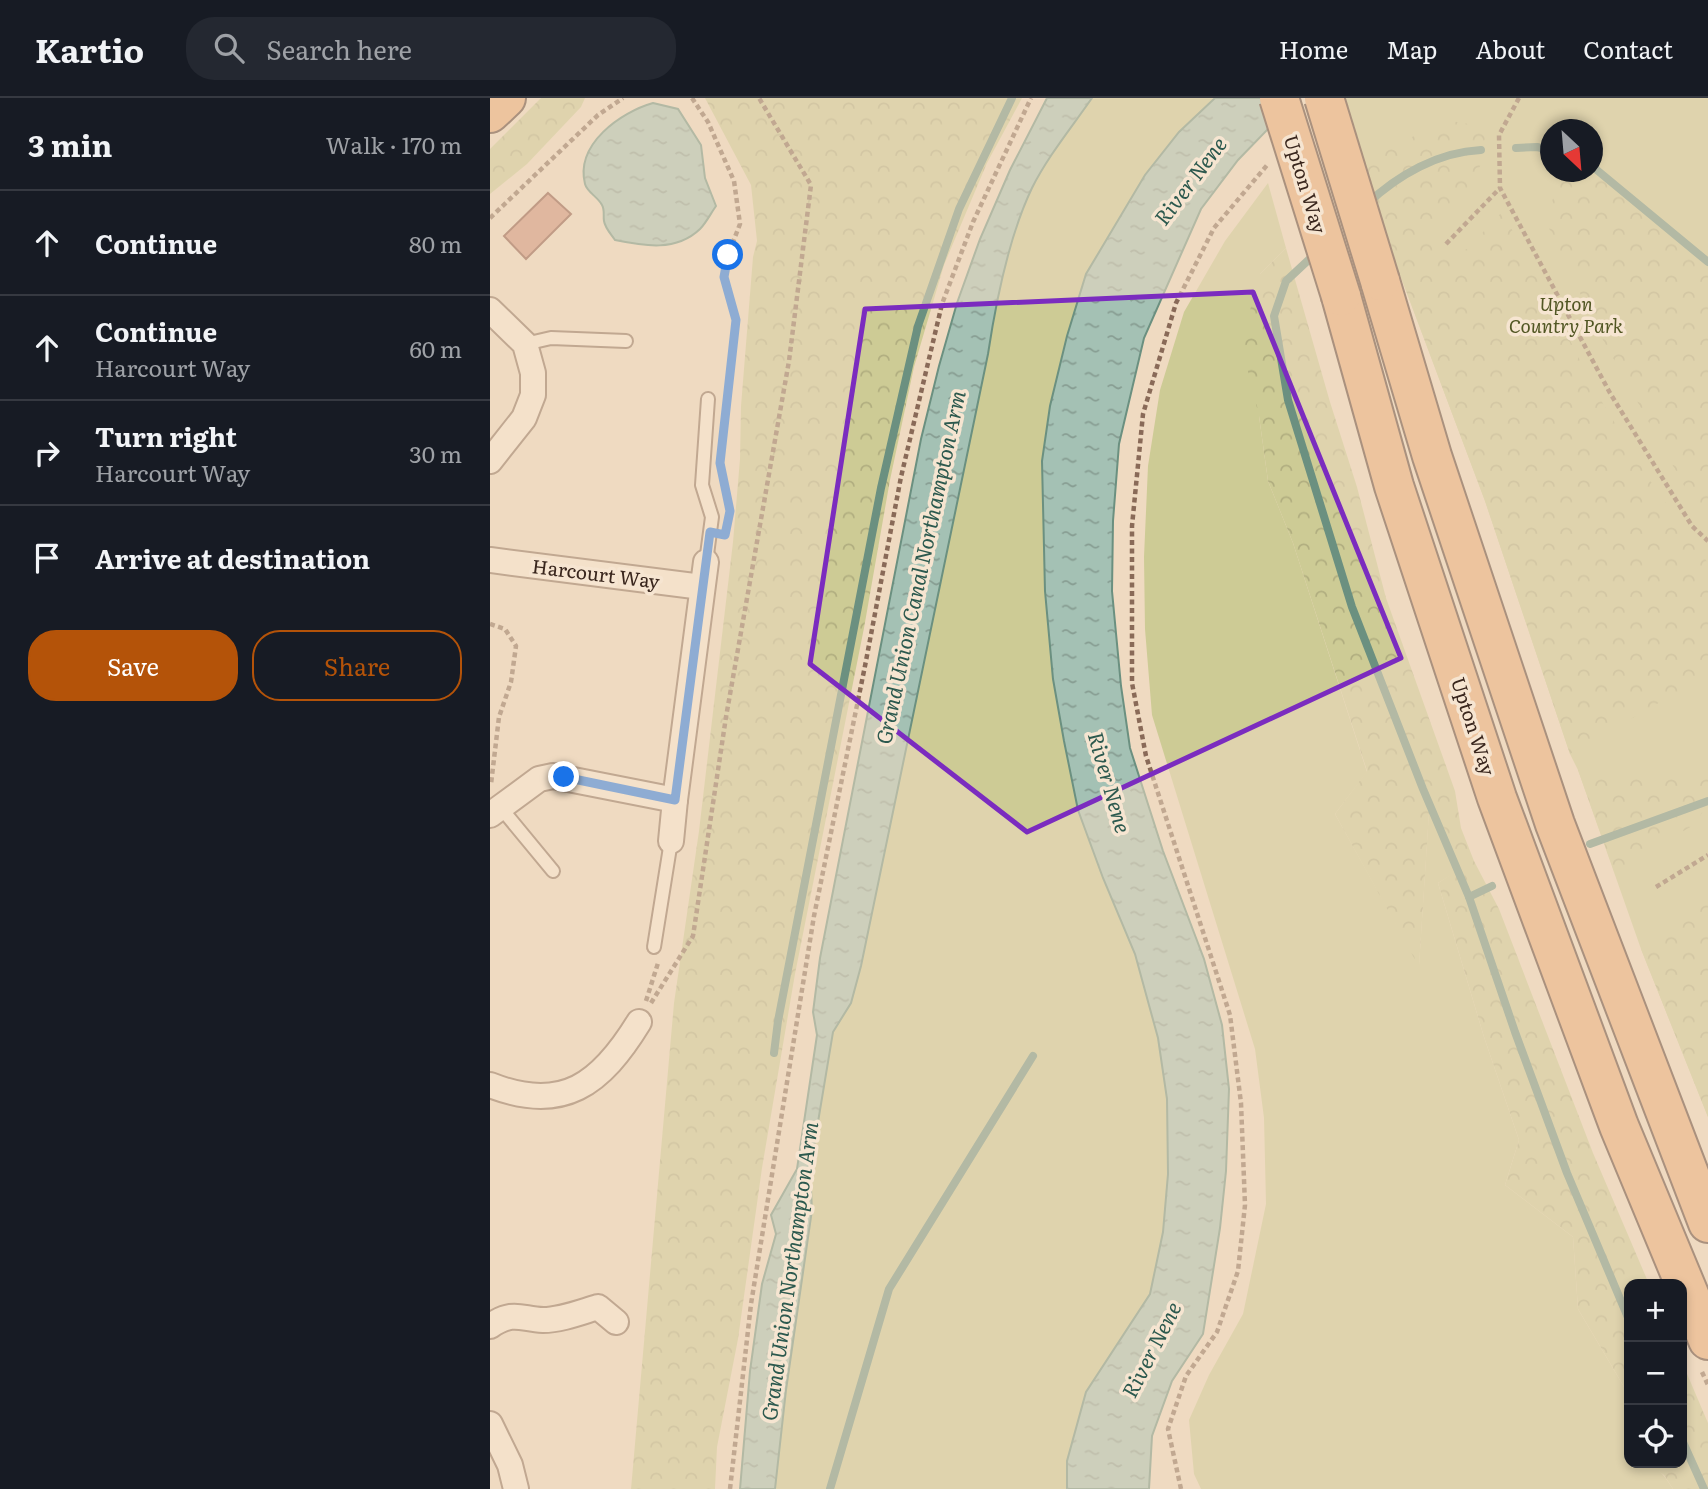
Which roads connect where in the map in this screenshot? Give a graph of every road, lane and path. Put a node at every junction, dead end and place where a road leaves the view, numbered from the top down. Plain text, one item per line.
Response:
1 (506, 98) edge
2 (623, 98) edge
3 (692, 98) edge
4 (759, 98) edge
5 (1031, 98) edge
6 (1279, 98) edge
7 (1324, 98) edge
8 (1518, 98) edge
9 (490, 113) edge
10 (1276, 155) dead end
11 (1500, 188) junction
12 (490, 218) edge
13 (1446, 244) dead end
14 (490, 310) edge
15 (626, 341) dead end
16 (525, 344) junction
17 (727, 398) dead end
18 (708, 400) dead end
19 (490, 461) edge
20 (1708, 541) edge
21 (490, 560) edge
22 (706, 562) joint
23 (702, 587) junction
24 (490, 624) edge
25 (675, 800) junction
26 (494, 804) edge
27 (671, 841) joint
28 (1708, 855) edge
29 (553, 871) dead end
30 (1656, 887) dead end
31 (654, 947) dead end
32 (639, 1022) joint
33 (490, 1085) edge
34 (1708, 1223) edge
35 (616, 1322) dead end
36 (490, 1326) edge
37 (1708, 1340) edge
38 (490, 1423) edge
39 (516, 1489) edge
40 (730, 1489) edge
41 (1181, 1489) edge

1 - 9 highway
2 - 12 path
3 - 17 path
4 - 32 path
5 - 40 path
6 - 37 highway, Upton Way, bridge
7 - 34 highway, bridge
8 - 11 path
10 - 41 path
11 - 13 path
11 - 20 path
14 - 16 street
15 - 16 lane
16 - 19 street
18 - 22 lane
21 - 23 street, Harcourt Way
22 - 23 street
23 - 25 street
24 - 26 path
25 - 26 street
25 - 27 street
26 - 29 lane
27 - 31 lane
28 - 30 path
32 - 33 street
35 - 36 street
38 - 39 street

